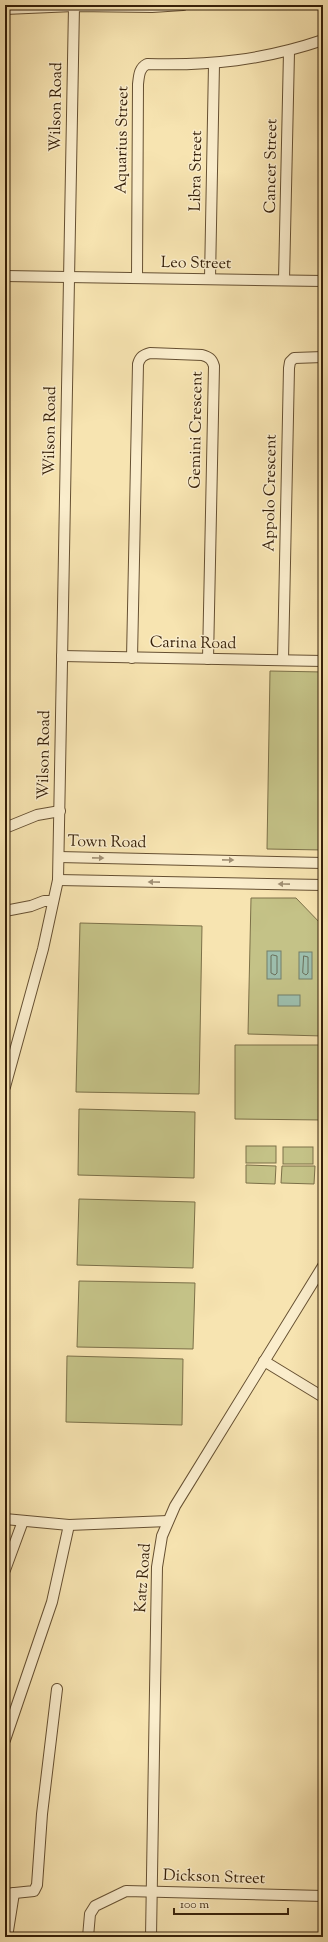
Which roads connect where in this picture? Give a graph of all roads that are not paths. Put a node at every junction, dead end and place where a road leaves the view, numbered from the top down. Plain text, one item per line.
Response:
1 (183, 5) edge
2 (74, 6) junction
3 (5, 9) edge
4 (323, 40) edge
5 (289, 52) junction
6 (214, 64) junction
7 (5, 276) edge
8 (69, 277) junction
9 (137, 278) junction
10 (210, 279) junction
11 (284, 280) junction
12 (323, 281) edge
13 (323, 357) edge
14 (62, 656) junction
15 (132, 658) junction
16 (208, 659) junction
17 (283, 660) junction
18 (323, 661) edge
19 (60, 812) junction
20 (5, 828) edge
21 (59, 857) junction
22 (323, 863) edge
23 (58, 880) junction
24 (323, 885) edge
25 (53, 901) junction
26 (5, 911) edge
27 (5, 1086) edge
28 (323, 1266) edge
29 (264, 1361) junction
30 (323, 1397) edge
31 (5, 1519) edge
32 (23, 1521) junction
33 (168, 1521) junction
34 (69, 1525) junction
35 (5, 1570) edge
36 (57, 1689) dead end
37 (5, 1740) edge
38 (152, 1890) junction
39 (10, 1894) edge
40 (323, 1896) edge
41 (7, 1937) edge
42 (88, 1937) edge
43 (151, 1937) edge

1 - 2 street
2 - 3 street
2 - 8 street, Wilson Road
4 - 5 street, Aquarius Street
5 - 6 street, Aquarius Street
5 - 11 street, Cancer Street
6 - 9 street, Aquarius Street
6 - 10 street, Libra Street
7 - 8 street, Leo Street
8 - 9 street, Leo Street
8 - 14 street, Wilson Road
9 - 10 street, Leo Street
10 - 11 street, Leo Street
11 - 12 street, Leo Street
13 - 17 street, Appolo Crescent
14 - 15 street, Carina Road
14 - 19 street, Wilson Road
15 - 16 street, Carina Road
15 - 16 street, Gemini Crescent
16 - 17 street, Carina Road
17 - 18 street, Carina Road
19 - 20 street
19 - 21 street, Wilson Road
21 -> 22 street, Town Road
21 - 23 street, Town Road
24 -> 23 street
23 - 25 street, Town Road
25 - 26 street
25 - 27 street, Town Road
28 - 29 street, Katz Road
29 - 30 street
29 - 33 street, Katz Road
31 - 32 street
32 - 34 street
32 - 35 street
33 - 34 street
33 - 38 street, Katz Road
34 - 37 street
36 - 39 street
38 - 40 street, Dickson Street
38 - 42 street, Dickson Street
38 - 43 street, Katz Road
39 - 41 street

